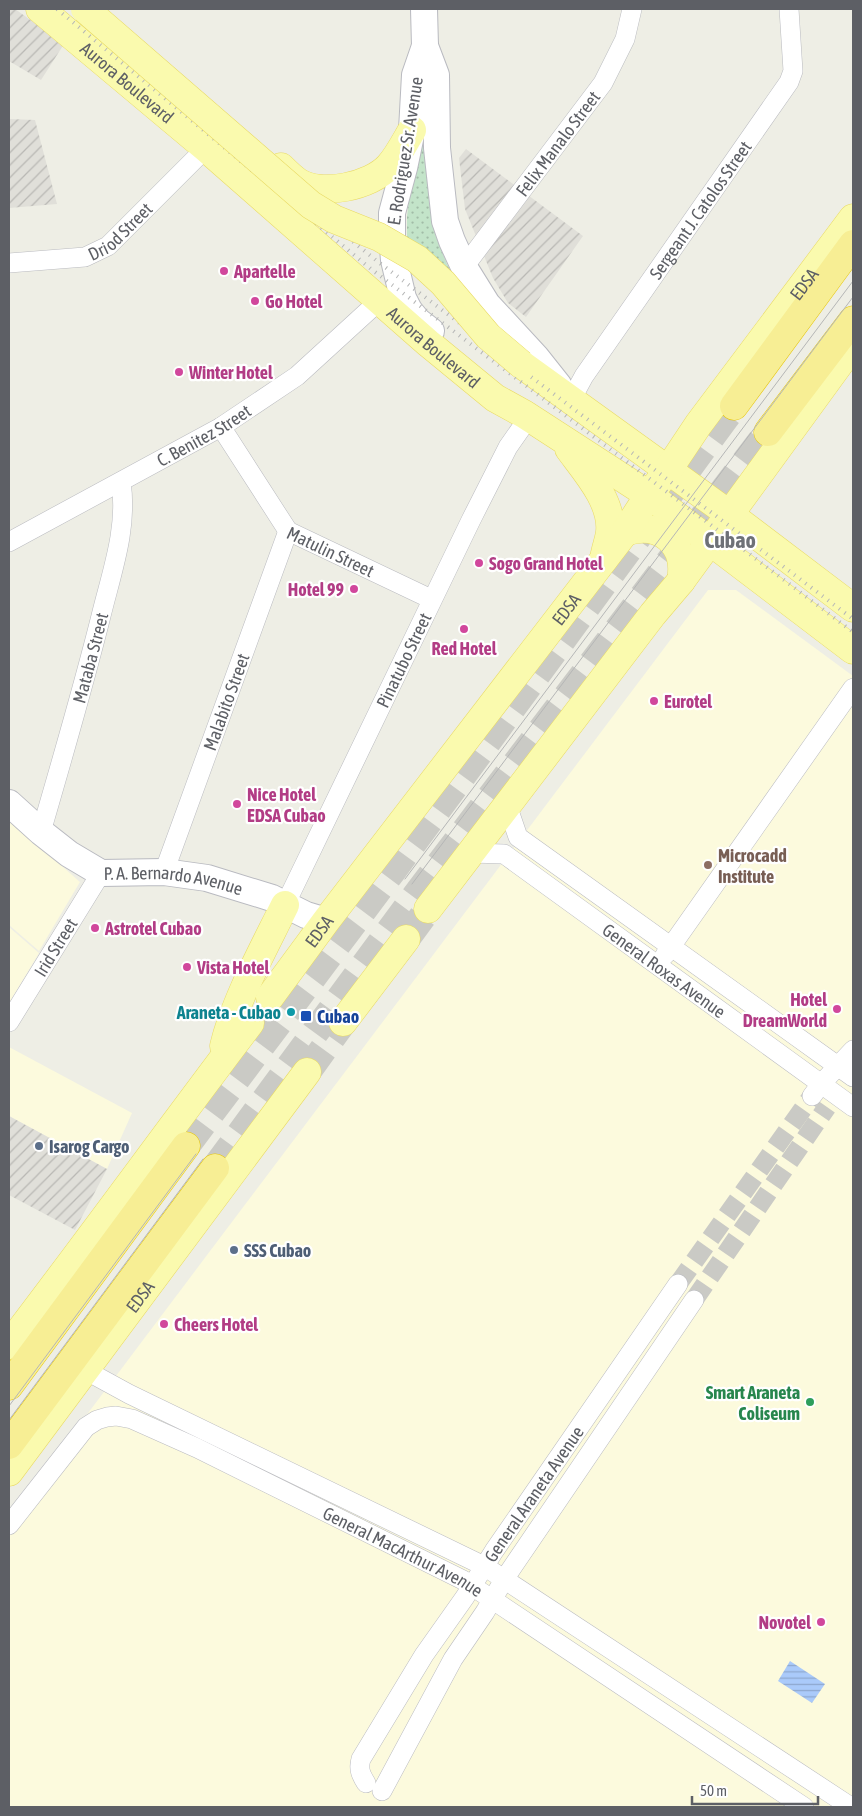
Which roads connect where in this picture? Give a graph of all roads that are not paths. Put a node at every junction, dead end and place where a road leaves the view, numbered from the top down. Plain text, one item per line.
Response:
1 (40, 9) edge
2 (85, 9) edge
3 (102, 9) edge
4 (424, 9) edge
5 (632, 9) edge
6 (789, 9) edge
7 (425, 46) junction
8 (412, 130) junction
9 (206, 148) junction
10 (853, 218) edge
11 (853, 244) edge
12 (9, 263) edge
13 (464, 267) junction
14 (379, 301) junction
15 (853, 320) edge
16 (853, 345) edge
17 (458, 360) junction
18 (569, 398) junction
19 (734, 406) tunnel mouth
20 (526, 416) junction
21 (698, 425) junction
22 (221, 427) junction
23 (768, 432) tunnel mouth
24 (559, 436) junction
25 (668, 470) junction
26 (756, 475) junction
27 (121, 482) junction
28 (649, 495) junction
29 (729, 514) junction
30 (288, 532) junction
31 (625, 532) junction
32 (710, 540) junction
33 (9, 542) edge
34 (603, 560) junction
35 (681, 581) junction
36 (431, 599) junction
37 (853, 608) edge
38 (853, 650) edge
39 (853, 688) edge
40 (9, 802) edge
41 (507, 805) junction
42 (41, 832) junction
43 (524, 842) junction
44 (470, 853) junction
45 (511, 860) junction
46 (164, 872) junction
47 (101, 873) junction
48 (285, 906) junction
49 (428, 909) tunnel mouth
50 (326, 921) junction
51 (406, 939) tunnel mouth
52 (671, 945) junction
53 (658, 966) junction
54 (270, 997) dead end
55 (9, 1022) edge
56 (344, 1022) tunnel mouth
57 (250, 1023) dead end
58 (853, 1050) edge
59 (219, 1064) junction
60 (307, 1072) tunnel mouth
61 (849, 1073) edge
62 (824, 1095) junction
63 (853, 1107) edge
64 (186, 1146) tunnel mouth
65 (216, 1168) tunnel mouth
66 (678, 1284) tunnel mouth
67 (694, 1300) tunnel mouth
68 (9, 1345) edge
69 (85, 1370) junction
70 (9, 1386) edge
71 (9, 1445) edge
72 (9, 1472) edge
73 (9, 1525) edge
74 (484, 1566) junction
75 (505, 1578) junction
76 (472, 1586) junction
77 (493, 1600) junction
78 (804, 1807) edge
79 (851, 1807) edge

1 - 9 main road, Aurora Boulevard
2 - 18 main road, Aurora Boulevard, bridge
3 - 8 main road
4 - 7 main road, E. Rodriguez Sr. Avenue
5 - 13 street, Felix Manalo Street
6 - 18 street, Sergeant J. Catolos Street
7 - 8 main road, E. Rodriguez Sr. Avenue
7 - 13 main road, E. Rodriguez Sr. Avenue
8 - 17 main road, E. Rodriguez Sr. Avenue
9 - 12 street, Driod Street
9 - 14 main road, Aurora Boulevard
10 - 21 main road, EDSA
11 - 19 highway, EDSA
13 - 18 main road, E. Rodriguez Sr. Avenue
14 - 17 main road, Aurora Boulevard
14 - 22 street, C. Benitez Street
15 - 23 highway
16 - 26 main road
17 - 20 main road, Aurora Boulevard
18 - 25 main road, Aurora Boulevard
20 - 24 main road, Aurora Boulevard
20 - 36 street, Pinatubo Street
21 - 25 main road, EDSA
21 - 26 main road
22 - 27 street, C. Benitez Street
22 - 30 street, Matulin Street
24 - 28 main road, Aurora Boulevard
24 - 34 main road
25 - 28 main road, EDSA
25 - 29 main road, Aurora Boulevard
26 - 29 main road
27 - 33 street, C. Benitez Street
27 - 42 street, Mataba Street
28 - 31 main road, EDSA
28 - 32 main road, Aurora Boulevard
29 - 32 main road
29 - 37 main road, Aurora Boulevard
30 - 36 street, Matulin Street
30 - 46 street, Malabito Street
31 - 34 main road, EDSA
31 - 35 main road
32 - 35 main road
32 - 38 main road, Aurora Boulevard
34 - 50 main road, EDSA
35 - 41 main road
36 - 48 street, Pinatubo Street
39 - 52 street
40 - 42 main road, P. A. Bernardo Avenue
41 - 43 street, General Roxas Avenue
41 - 44 main road
42 - 47 main road, P. A. Bernardo Avenue
43 - 45 street
43 - 52 street, General Roxas Avenue
44 - 45 street, General Roxas Avenue
44 - 49 main road
45 - 53 street, General Roxas Avenue
46 - 47 main road, P. A. Bernardo Avenue
46 - 48 main road, P. A. Bernardo Avenue
47 - 55 street, Irid Street
48 - 50 main road, P. A. Bernardo Avenue
48 - 59 main road
50 - 54 main road, EDSA
51 - 56 main road
52 - 53 street
52 - 61 street, General Roxas Avenue
53 - 62 street, General Roxas Avenue
57 - 59 main road
58 - 61 street
59 - 68 main road
60 - 69 main road, EDSA
61 - 62 street
62 - 63 street, General Roxas Avenue
64 - 70 highway
65 - 71 highway, EDSA
66 - 74 street, General Araneta Avenue
67 - 75 street, General Araneta Avenue
69 - 72 main road, EDSA
69 - 74 street, General MacArthur Avenue
73 - 76 street, General MacArthur Avenue
74 - 75 street, General MacArthur Avenue
74 - 76 street, General Araneta Avenue
75 - 77 street, General Araneta Avenue
75 - 79 street, General MacArthur Avenue
76 - 77 street, General MacArthur Avenue
76 - 77 street, General Araneta Avenue
77 - 78 street, General MacArthur Avenue

